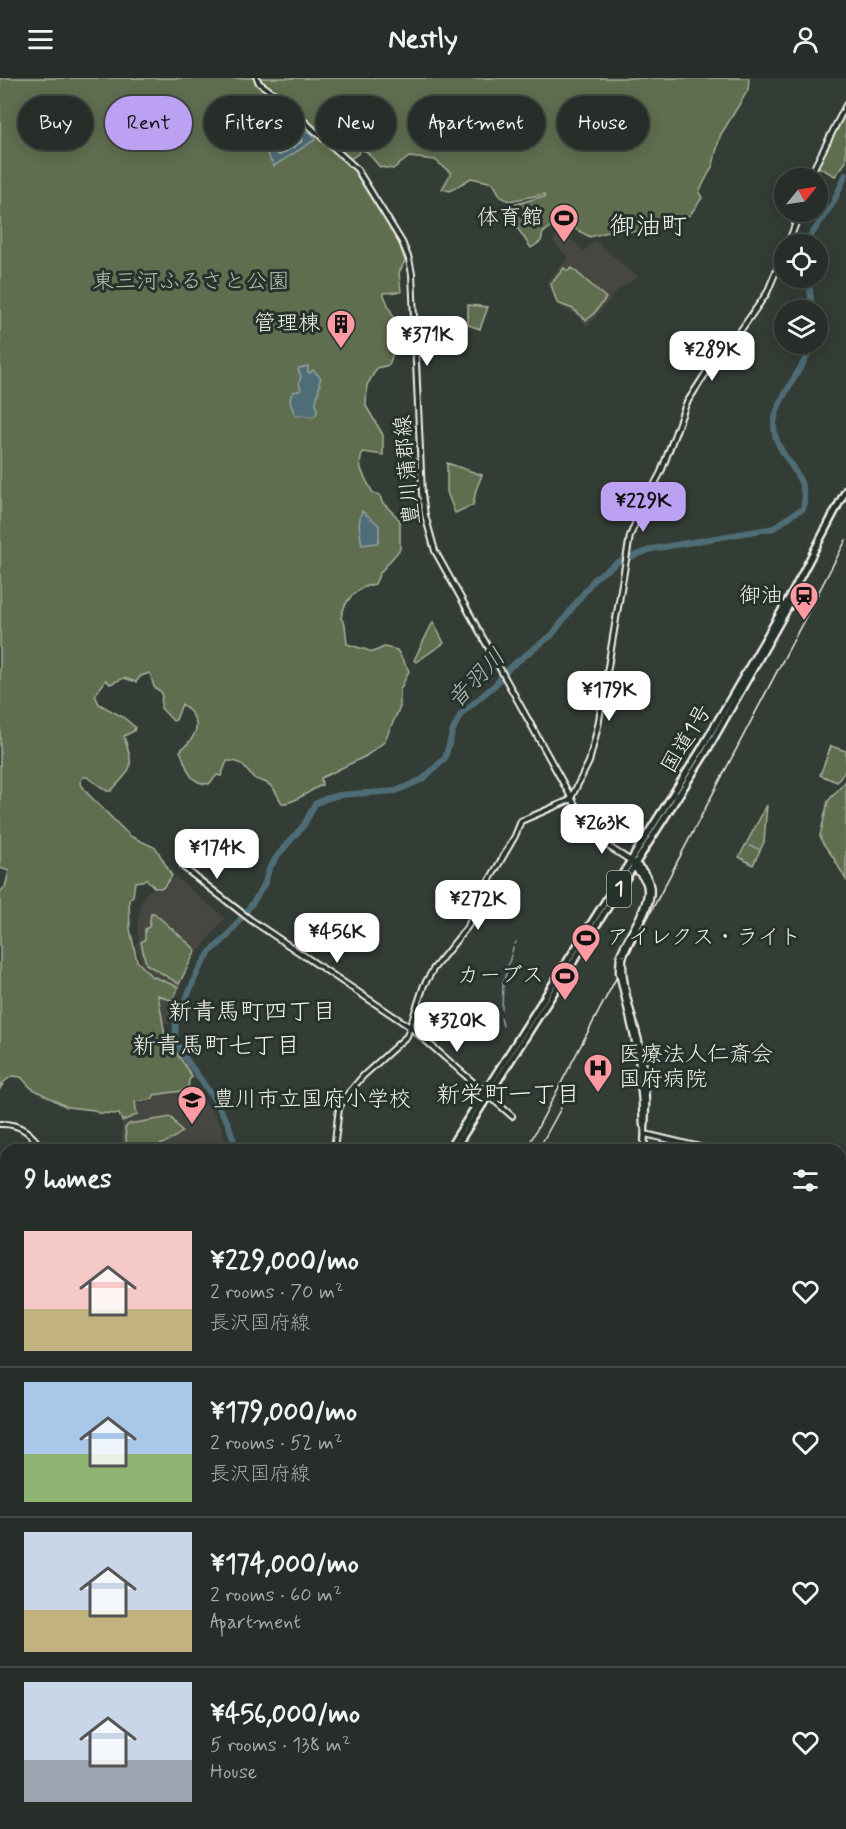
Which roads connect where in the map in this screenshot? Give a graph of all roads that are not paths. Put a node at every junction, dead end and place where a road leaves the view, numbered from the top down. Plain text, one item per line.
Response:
1 (257, 78) edge
2 (846, 105) edge
3 (814, 168) edge
4 (774, 276) edge
5 (846, 490) edge
6 (846, 496) edge
7 (573, 798) junction
8 (633, 864) junction
9 (183, 867) dead end
10 (410, 1027) junction
11 (487, 1094) junction
12 (512, 1116) dead end
13 (0, 1124) edge
14 (645, 1134) junction
15 (38, 1144) edge
16 (335, 1144) edge
17 (452, 1144) edge
18 (458, 1144) edge
19 (644, 1144) edge
20 (687, 1144) edge

1 - 7 main road, 豊川蒲郡線
2 - 3 main road
4 - 7 main road
5 - 8 highway, 国道1号 / 1
6 - 8 highway, 国道1号 / 1
7 - 8 main road, 豊川蒲郡線
7 - 10 main road
8 - 11 highway, 国道1号 / 1
8 - 14 main road, bridge
9 - 10 main road
10 - 11 main road
10 - 16 main road
11 - 12 main road
11 - 17 highway, 国道1号 / 1
11 - 18 highway, 国道1号 / 1
13 - 15 main road
14 - 19 main road
14 - 20 main road

